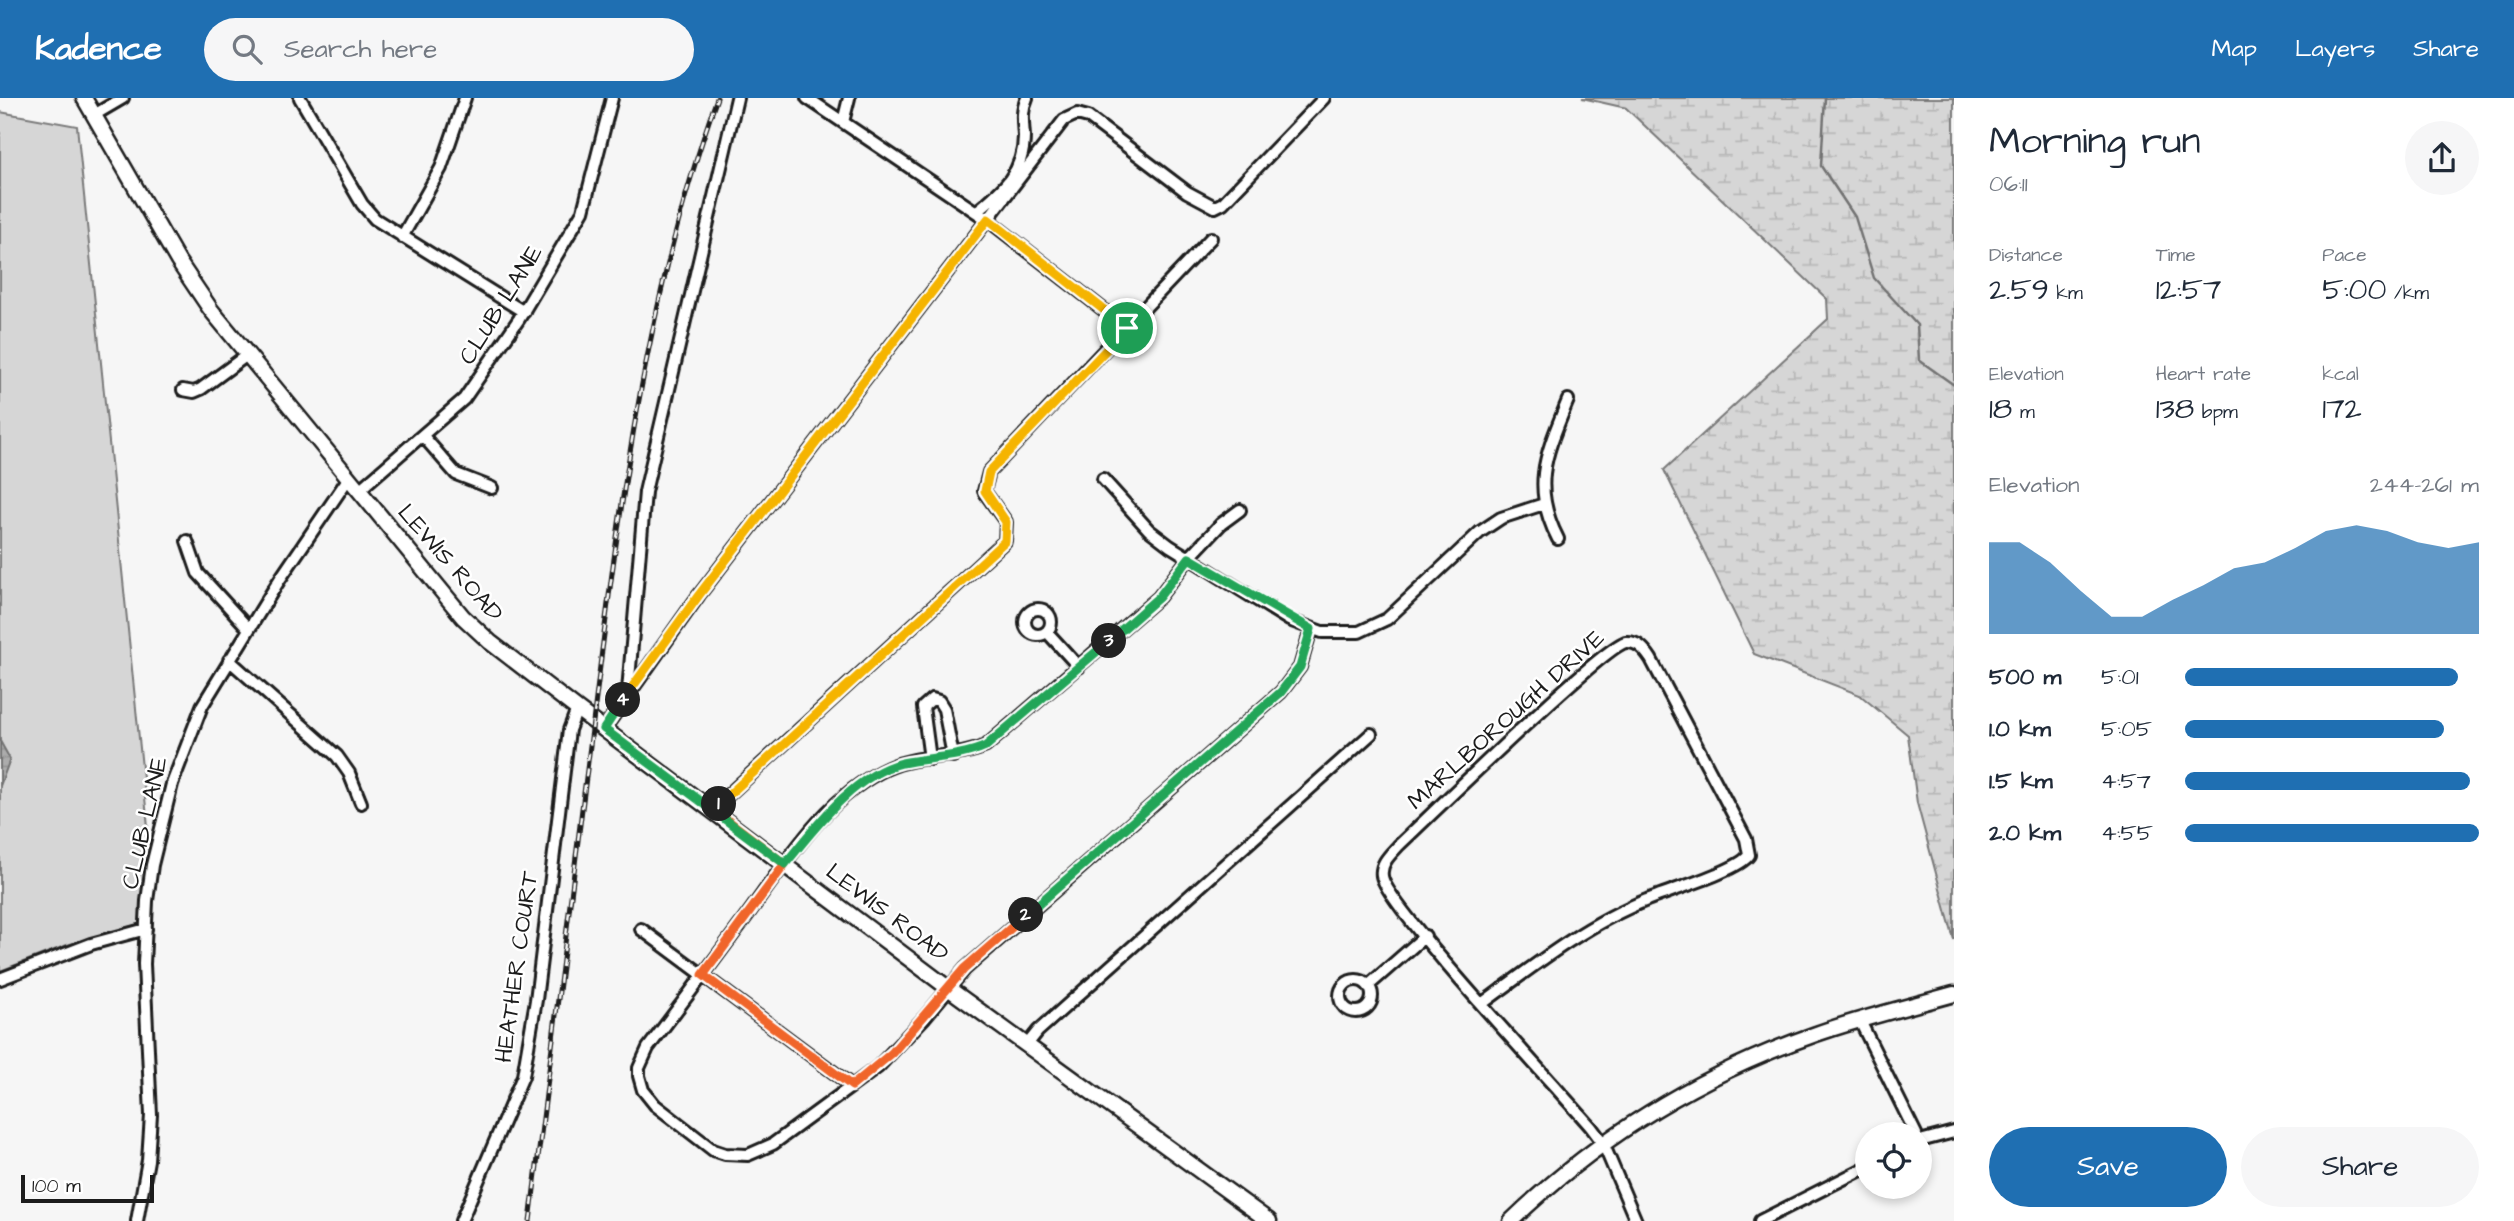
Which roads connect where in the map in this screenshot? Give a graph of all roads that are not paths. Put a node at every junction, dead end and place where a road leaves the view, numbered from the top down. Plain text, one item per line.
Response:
1 (84, 98) edge
2 (123, 98) edge
3 (300, 98) edge
4 (465, 98) edge
5 (612, 98) edge
6 (737, 98) edge
7 (807, 98) edge
8 (849, 98) edge
9 (1027, 98) edge
10 (1324, 98) edge
11 (94, 115) junction
12 (844, 122) junction
13 (976, 212) junction
14 (988, 219) junction
15 (402, 237) junction
16 (1212, 238) dead end
17 (524, 312) junction
18 (1127, 328) junction
19 (247, 355) junction
20 (183, 390) dead end
21 (1568, 400) dead end
22 (423, 436) junction
23 (348, 479) junction
24 (1102, 479) dead end
25 (492, 488) dead end
26 (358, 491) junction
27 (1544, 504) junction
28 (1240, 510) dead end
29 (1558, 539) dead end
30 (187, 541) dead end
31 (1189, 558) junction
32 (248, 628) junction
33 (1311, 629) junction
34 (1047, 632) dead end
35 (229, 660) junction
36 (1079, 667) junction
37 (628, 694) junction
38 (577, 709) junction
39 (604, 729) junction
40 (1371, 734) dead end
41 (953, 756) junction
42 (930, 759) junction
43 (361, 803) dead end
44 (713, 809) junction
45 (785, 864) junction
46 (146, 929) junction
47 (641, 929) dead end
48 (1424, 936) junction
49 (703, 975) junction
50 (0, 979) edge
51 (1369, 985) dead end
52 (948, 988) junction
53 (1954, 994) edge
54 (1483, 1003) junction
55 (1860, 1021) junction
56 (1026, 1046) junction
57 (852, 1086) junction
58 (1910, 1122) edge
59 (1954, 1132) edge
60 (1932, 1138) edge
61 (1603, 1143) junction
62 (1855, 1173) edge
63 (137, 1221) edge
64 (461, 1221) edge
65 (1269, 1221) edge
66 (1510, 1221) edge
67 (1636, 1221) edge
68 (1759, 1221) edge

1 - 11 street, LEWIS ROAD
2 - 11 street
3 - 15 street
4 - 15 street
5 - 17 street, CLUB LANE
6 - 37 street
7 - 12 street
8 - 12 street
9 - 13 street
10 - 14 street
11 - 19 street, LEWIS ROAD
12 - 13 street
13 - 14 street
14 - 18 street
14 - 37 street
15 - 17 street
16 - 18 street
17 - 22 street, CLUB LANE
18 - 44 street
19 - 20 street
19 - 23 street, LEWIS ROAD
21 - 27 street
22 - 25 street
22 - 26 street, CLUB LANE
23 - 26 street, LEWIS ROAD
23 - 32 street, CLUB LANE
24 - 31 street
26 - 38 street, LEWIS ROAD
27 - 29 street
27 - 33 street
28 - 31 street
30 - 32 street
31 - 33 street
31 - 36 street
32 - 35 street, CLUB LANE
33 - 52 street
34 - 36 street
35 - 43 street
35 - 46 street, CLUB LANE
36 - 41 street
37 - 39 street
38 - 39 street, LEWIS ROAD
38 - 64 street, HEATHER COURT
39 - 44 street, LEWIS ROAD
40 - 56 street
41 - 42 street
41 - 42 street
42 - 45 street
44 - 45 street, LEWIS ROAD
45 - 49 street
45 - 52 street, LEWIS ROAD
46 - 50 street
46 - 63 street, CLUB LANE
47 - 49 street
48 - 51 street
48 - 54 street, MARLBOROUGH DRIVE
48 - 54 street, MARLBOROUGH DRIVE
49 - 57 street
49 - 57 street
52 - 56 street, LEWIS ROAD
52 - 57 street
53 - 55 street
54 - 61 street, MARLBOROUGH DRIVE
55 - 58 street
55 - 61 street
56 - 65 street, LEWIS ROAD
59 - 60 street
61 - 66 street
61 - 67 street, MARLBOROUGH DRIVE
62 - 68 street

